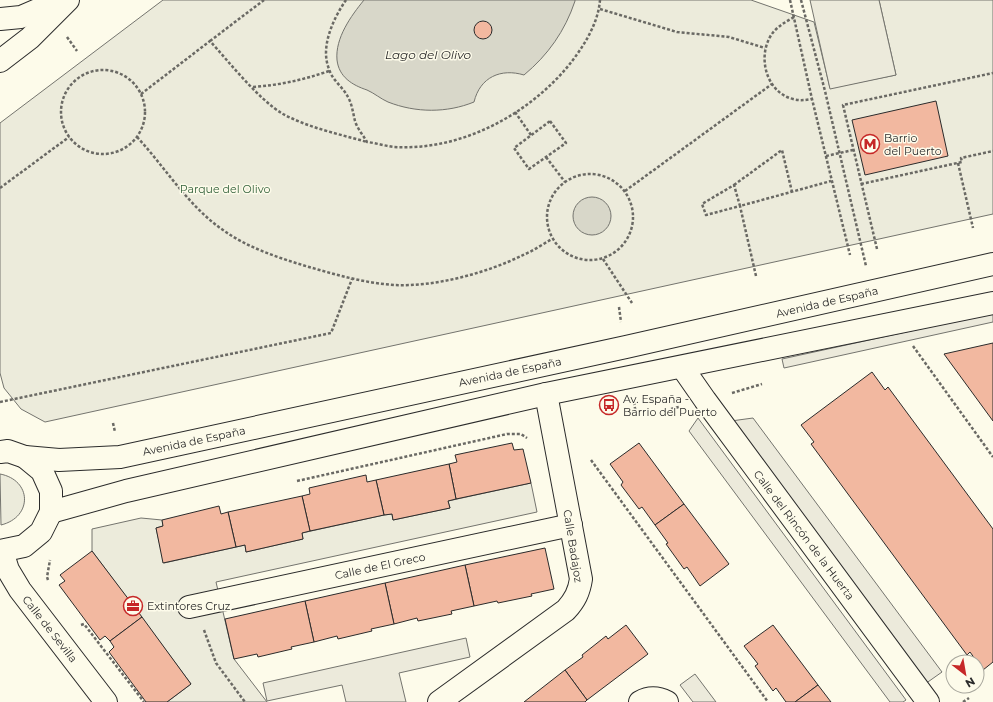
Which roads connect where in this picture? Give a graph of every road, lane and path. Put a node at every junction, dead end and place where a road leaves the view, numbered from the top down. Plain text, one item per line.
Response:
1 (62, 0) edge
2 (68, 0) edge
3 (264, 0) edge
4 (346, 0) edge
5 (600, 0) edge
6 (790, 0) edge
7 (801, 0) edge
8 (600, 9) junction
9 (794, 18) junction
10 (0, 19) edge
11 (210, 41) junction
12 (765, 48) junction
13 (0, 61) edge
14 (329, 71) junction
15 (993, 73) edge
16 (772, 84) junction
17 (252, 87) junction
18 (141, 94) junction
19 (812, 99) junction
20 (515, 112) junction
21 (531, 135) junction
22 (69, 137) junction
23 (136, 137) junction
24 (367, 142) junction
25 (853, 150) junction
26 (993, 151) edge
27 (839, 153) junction
28 (826, 156) junction
29 (546, 157) junction
30 (958, 163) junction
31 (832, 180) junction
32 (565, 182) junction
33 (862, 184) junction
34 (734, 185) junction
35 (0, 188) edge
36 (626, 191) junction
37 (792, 192) junction
38 (740, 206) junction
39 (973, 228) dead end
40 (552, 239) junction
41 (877, 249) dead end
42 (850, 255) dead end
43 (603, 259) junction
44 (993, 264) edge
45 (867, 270) dead end
46 (756, 276) dead end
47 (352, 279) junction
48 (632, 303) dead end
49 (993, 303) edge
50 (913, 346) dead end
51 (682, 367) junction
52 (546, 394) junction
53 (0, 402) edge
54 (531, 441) dead end
55 (8, 452) edge
56 (993, 457) edge
57 (590, 460) dead end
58 (292, 482) dead end
59 (50, 512) junction
60 (570, 525) junction
61 (1, 551) edge
62 (50, 559) dead end
63 (49, 583) dead end
64 (192, 606) joint
65 (78, 626) dead end
66 (969, 698) dead end
67 (106, 702) edge
68 (144, 702) edge
69 (245, 702) edge
70 (439, 702) edge
71 (640, 702) edge
72 (667, 702) edge
73 (768, 702) edge
74 (928, 702) edge
75 (963, 702) edge

1 - 10 main road
2 - 13 main road
3 - 11 path
4 - 14 path
5 - 8 path
6 - 9 path
7 - 27 path
8 - 12 path
8 - 20 path
9 - 12 path
9 - 19 path
11 - 17 path
11 - 18 path
12 - 16 path
14 - 17 path
14 - 24 path
15 - 25 path
16 - 19 path
16 - 36 path
17 - 24 path
18 - 22 path
18 - 23 path
19 - 28 path
20 - 21 path
20 - 24 path
21 - 29 path
21 - 29 path
22 - 23 path
22 - 35 path
23 - 47 path
25 - 27 path
25 - 33 path
26 - 30 path
27 - 28 path
27 - 45 path
28 - 31 path
29 - 32 path
30 - 33 path
30 - 39 path
31 - 37 path
31 - 42 path
32 - 36 path
32 - 40 path
33 - 41 path
34 - 37 path
34 - 38 path
34 - 38 path
36 - 43 path
37 - 38 path
38 - 46 path
40 - 43 path
40 - 47 path
43 - 48 path
44 - 55 main road, Avenida de España
47 - 53 path
49 - 51 main road
50 - 56 path
51 - 52 main road
51 - 74 main road, Calle del Rincón de la Huerta
52 - 59 main road
52 - 60 main road, Calle Badajoz
54 - 58 path
55 - 59 main road
57 - 73 path
59 - 61 main road
60 - 64 main road, Calle de El Greco
60 - 70 main road, Calle Badajoz
61 - 67 main road, Calle de Sevilla
62 - 63 path
64 - 69 path
65 - 68 path
66 - 75 path
71 - 72 main road

